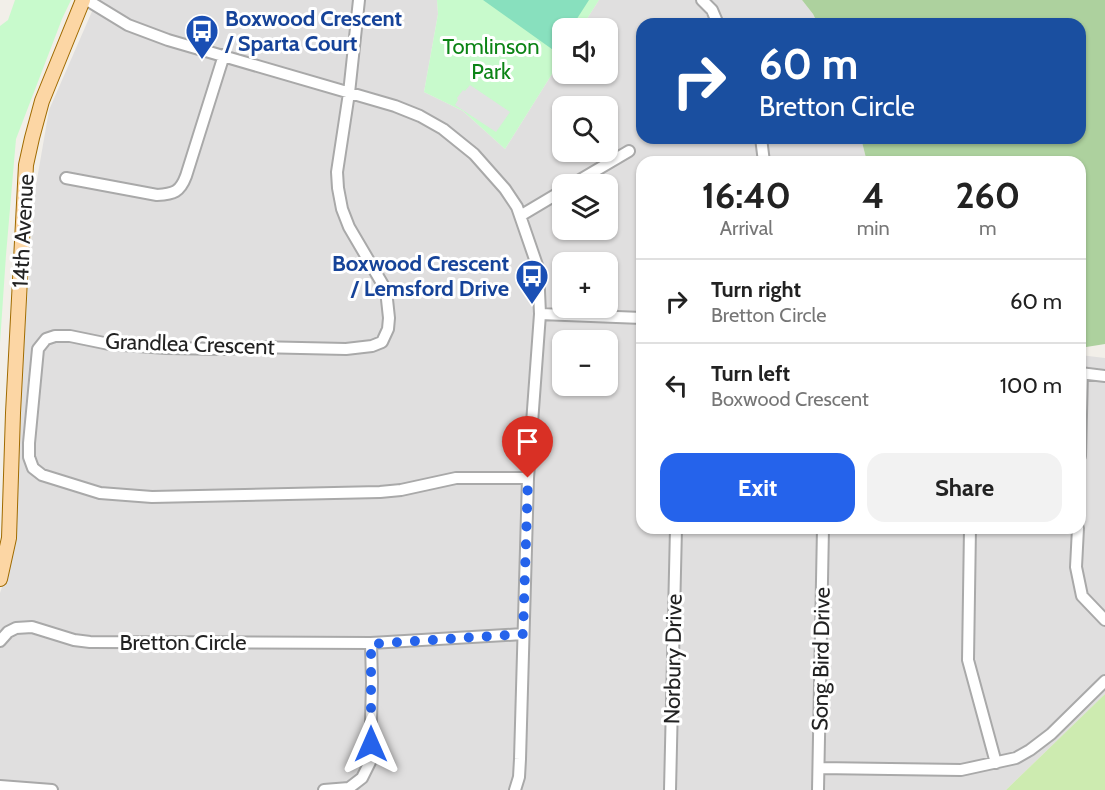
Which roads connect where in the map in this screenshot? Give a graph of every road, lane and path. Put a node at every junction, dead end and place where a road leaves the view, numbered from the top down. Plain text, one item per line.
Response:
1 (85, 0) edge
2 (359, 0) edge
3 (702, 0) edge
4 (715, 18) edge
5 (224, 55) junction
6 (349, 93) junction
7 (628, 151) dead end
8 (590, 174) edge
9 (66, 178) dead end
10 (552, 197) edge
11 (520, 216) junction
12 (540, 314) junction
13 (636, 318) edge
14 (1086, 374) edge
15 (1105, 376) edge
16 (528, 478) junction
17 (676, 534) edge
18 (823, 534) edge
19 (970, 534) edge
20 (1078, 534) edge
21 (0, 579) edge
22 (1105, 620) edge
23 (523, 634) junction
24 (0, 641) edge
25 (371, 644) junction
26 (1105, 681) edge
27 (996, 763) junction
28 (819, 768) junction
29 (0, 786) edge
30 (52, 790) edge
31 (324, 790) edge
32 (515, 790) edge
33 (670, 790) edge
34 (818, 790) edge

1 - 5 street
1 - 21 main road, 14th Avenue
2 - 6 street
3 - 4 street
5 - 6 street
5 - 9 street
6 - 11 street
6 - 16 street, Grandlea Crescent
7 - 8 street
10 - 11 street
11 - 12 street
12 - 13 street
12 - 16 street
14 - 15 street
16 - 23 street
17 - 33 street, Norbury Drive
18 - 28 street, Song Bird Drive
19 - 27 street
20 - 22 street
23 - 25 street, Bretton Circle
23 - 32 street
24 - 25 street, Bretton Circle
25 - 31 street
26 - 27 street
27 - 28 street
28 - 34 street, Song Bird Drive
29 - 30 street

